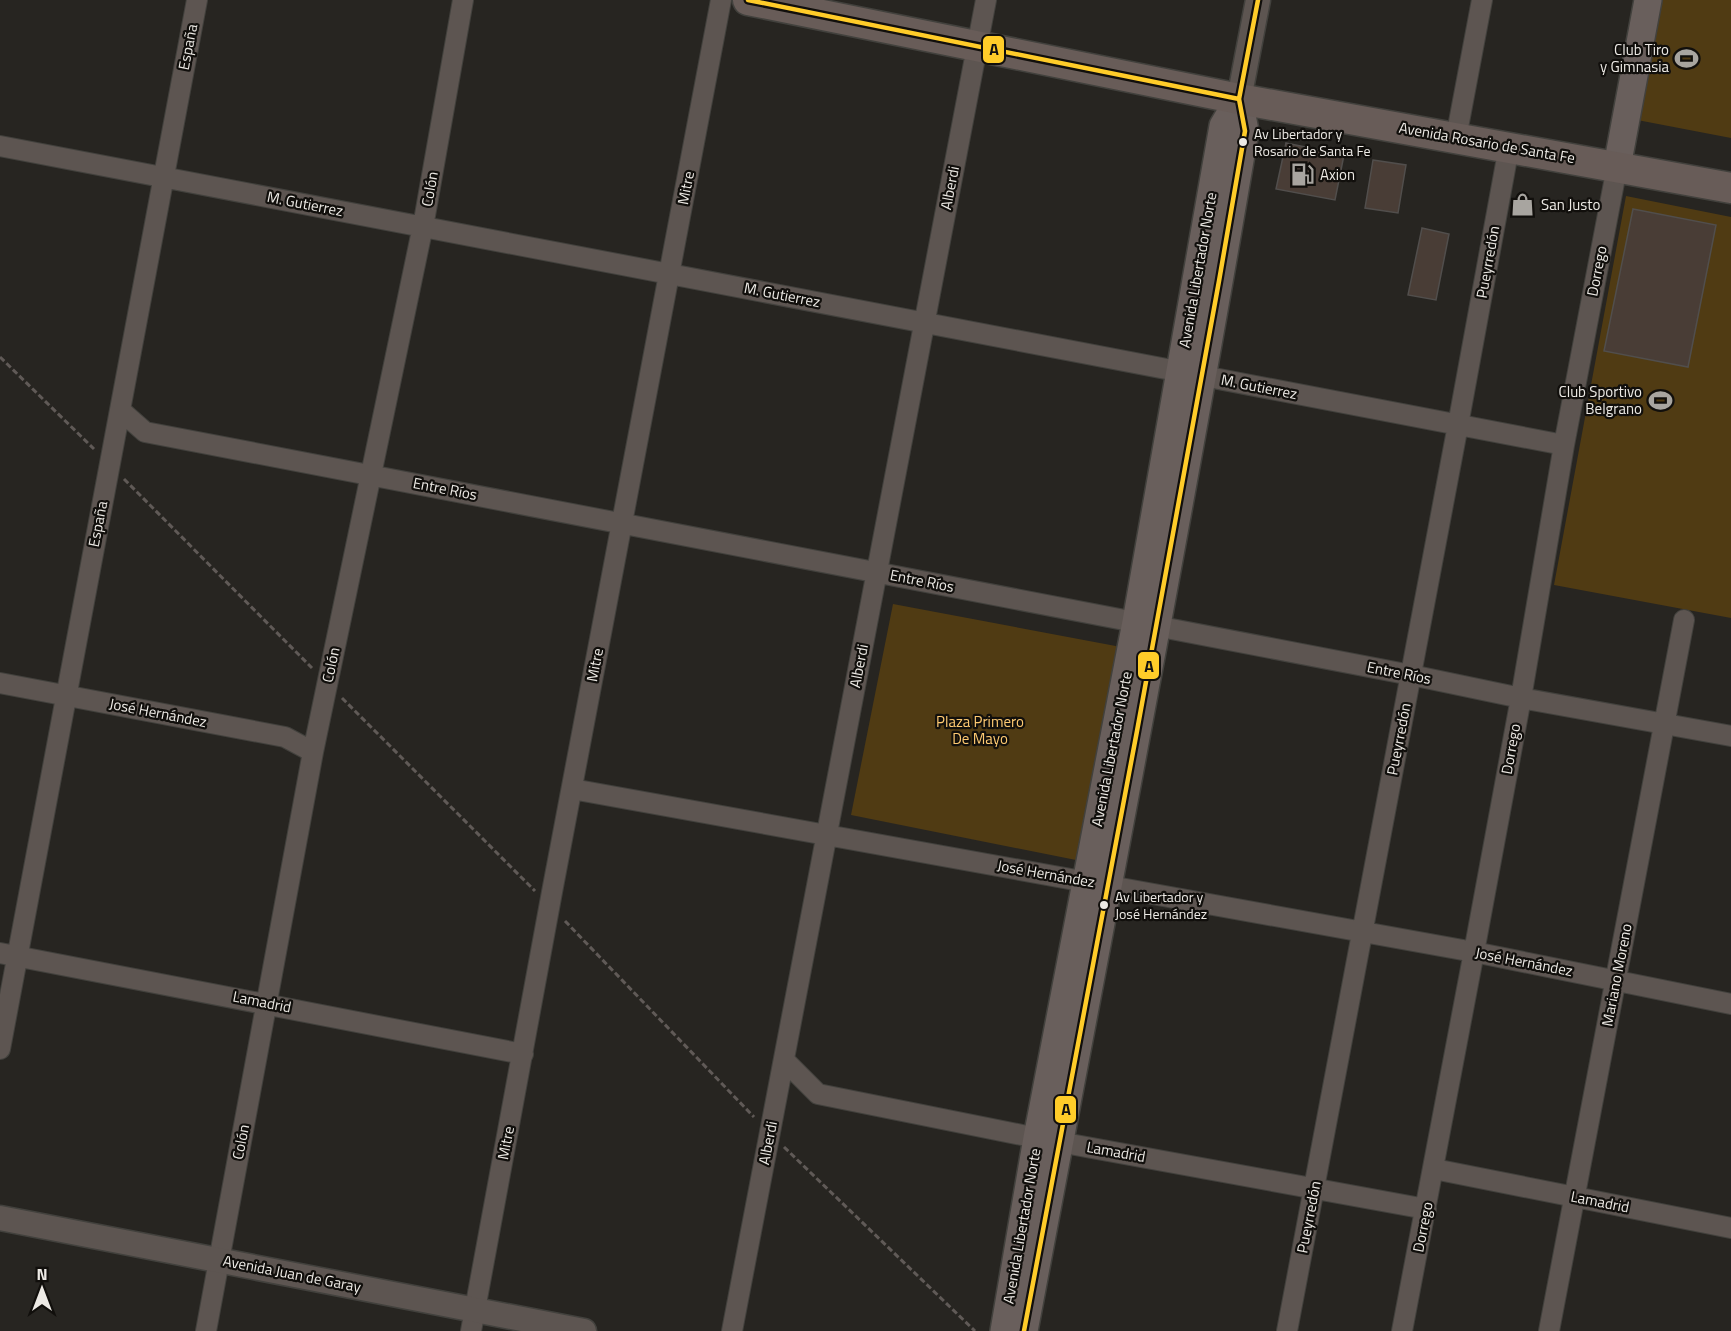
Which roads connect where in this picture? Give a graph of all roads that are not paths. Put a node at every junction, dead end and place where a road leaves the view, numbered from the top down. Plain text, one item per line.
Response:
1 (196, 0) edge
2 (463, 0) edge
3 (721, 0) edge
4 (748, 0) edge
5 (986, 0) edge
6 (1258, 0) edge
7 (1482, 0) edge
8 (1648, 0) edge
9 (977, 46) junction
10 (1239, 99) junction
11 (1456, 138) junction
12 (0, 146) edge
13 (1509, 147) junction
14 (1617, 167) junction
15 (164, 177) junction
16 (1731, 188) edge
17 (423, 226) junction
18 (670, 274) junction
19 (925, 323) junction
20 (1192, 375) junction
21 (120, 410) junction
22 (1458, 425) junction
23 (1564, 445) junction
24 (370, 474) junction
25 (623, 523) junction
26 (877, 572) junction
27 (1684, 620) dead end
28 (1147, 625) junction
29 (1411, 675) junction
30 (0, 683) edge
31 (66, 696) junction
32 (1521, 698) junction
33 (1663, 723) junction
34 (1731, 736) edge
35 (313, 752) junction
36 (572, 789) junction
37 (827, 836) junction
38 (1098, 884) junction
39 (1362, 933) junction
40 (1474, 952) junction
41 (9, 954) edge
42 (1616, 981) junction
43 (267, 1003) junction
44 (1731, 1004) edge
45 (0, 1049) edge
46 (523, 1054) junction
47 (784, 1060) junction
48 (1048, 1139) junction
49 (1434, 1169) junction
50 (1314, 1188) junction
51 (1575, 1197) junction
52 (1426, 1209) junction
53 (0, 1218) edge
54 (1731, 1228) edge
55 (219, 1260) junction
56 (473, 1320) edge
57 (207, 1331) edge
58 (584, 1331) edge
59 (732, 1331) edge
60 (1004, 1331) edge
61 (1024, 1331) edge
62 (1287, 1331) edge
63 (1402, 1331) edge
64 (1549, 1331) edge

1 - 15 street, España
2 - 17 street, Colón
3 - 18 street, Mitre
4 - 9 main road, Avenida Rosario de Santa Fe
5 - 9 street, Alberdi
6 - 10 street, Avenida Libertador Norte
7 - 11 street
8 - 14 main road
9 - 10 main road, Avenida Rosario de Santa Fe
9 - 19 street, Alberdi
10 - 11 main road, Avenida Rosario de Santa Fe
10 - 20 main road, Avenida Libertador Norte
11 - 13 main road, Avenida Rosario de Santa Fe
12 - 15 street, M. Gutierrez
13 - 14 main road, Avenida Rosario de Santa Fe
13 - 22 street, Pueyrredón
14 - 16 main road, Avenida Rosario de Santa Fe
14 - 23 street, Dorrego
15 - 17 street, M. Gutierrez
15 - 21 street, España
17 - 18 street, M. Gutierrez
17 - 24 street, Colón
18 - 19 street, M. Gutierrez
18 - 25 street, Mitre
19 - 20 street, M. Gutierrez
19 - 26 street, Alberdi
20 - 22 street, M. Gutierrez
20 - 28 main road, Avenida Libertador Norte
21 - 24 street, Entre Ríos
21 - 31 street, España
22 - 23 street, M. Gutierrez
22 - 29 street, Pueyrredón
23 - 32 street, Dorrego
24 - 25 street, Entre Ríos
24 - 35 street, Colón
25 - 26 street, Entre Ríos
25 - 36 street, Mitre
26 - 28 street, Entre Ríos
26 - 37 street, Alberdi
27 - 33 street, Mariano Moreno
28 - 29 street, Entre Ríos
28 - 38 main road, Avenida Libertador Norte
29 - 32 street, Entre Ríos
29 - 39 street, Pueyrredón
30 - 31 street, José Hernández
31 - 35 street, José Hernández
31 - 41 street, España
32 - 33 street, Entre Ríos
32 - 40 street, Dorrego
33 - 34 street, Entre Ríos
33 - 42 street, Mariano Moreno
35 - 43 street, Colón
36 - 37 street, José Hernández
36 - 46 street, Mitre
37 - 38 street, José Hernández
37 - 47 street, Alberdi
38 - 39 street, José Hernández
38 - 48 main road, Avenida Libertador Norte
39 - 40 street, José Hernández
39 - 50 street, Pueyrredón
40 - 42 street, José Hernández
40 - 49 street, Dorrego
41 - 43 street, Lamadrid
41 - 45 street, España
42 - 44 street, José Hernández
42 - 51 street, Mariano Moreno
43 - 46 street, Lamadrid
43 - 55 street, Colón
46 - 56 street, Mitre
47 - 48 street, Lamadrid
47 - 59 street, Alberdi
48 - 50 street, Lamadrid
48 - 60 main road, Avenida Libertador Norte
48 - 61 main road, Avenida Libertador Norte
49 - 51 street, Lamadrid
49 - 52 street, Dorrego
50 - 52 street, Lamadrid
50 - 62 street, Pueyrredón
51 - 54 street, Lamadrid
51 - 64 street, Mariano Moreno
52 - 63 street, Dorrego
53 - 55 street, Avenida Juan de Garay
55 - 56 street, Avenida Juan de Garay
55 - 57 street, Colón
56 - 58 street, Avenida Juan de Garay

